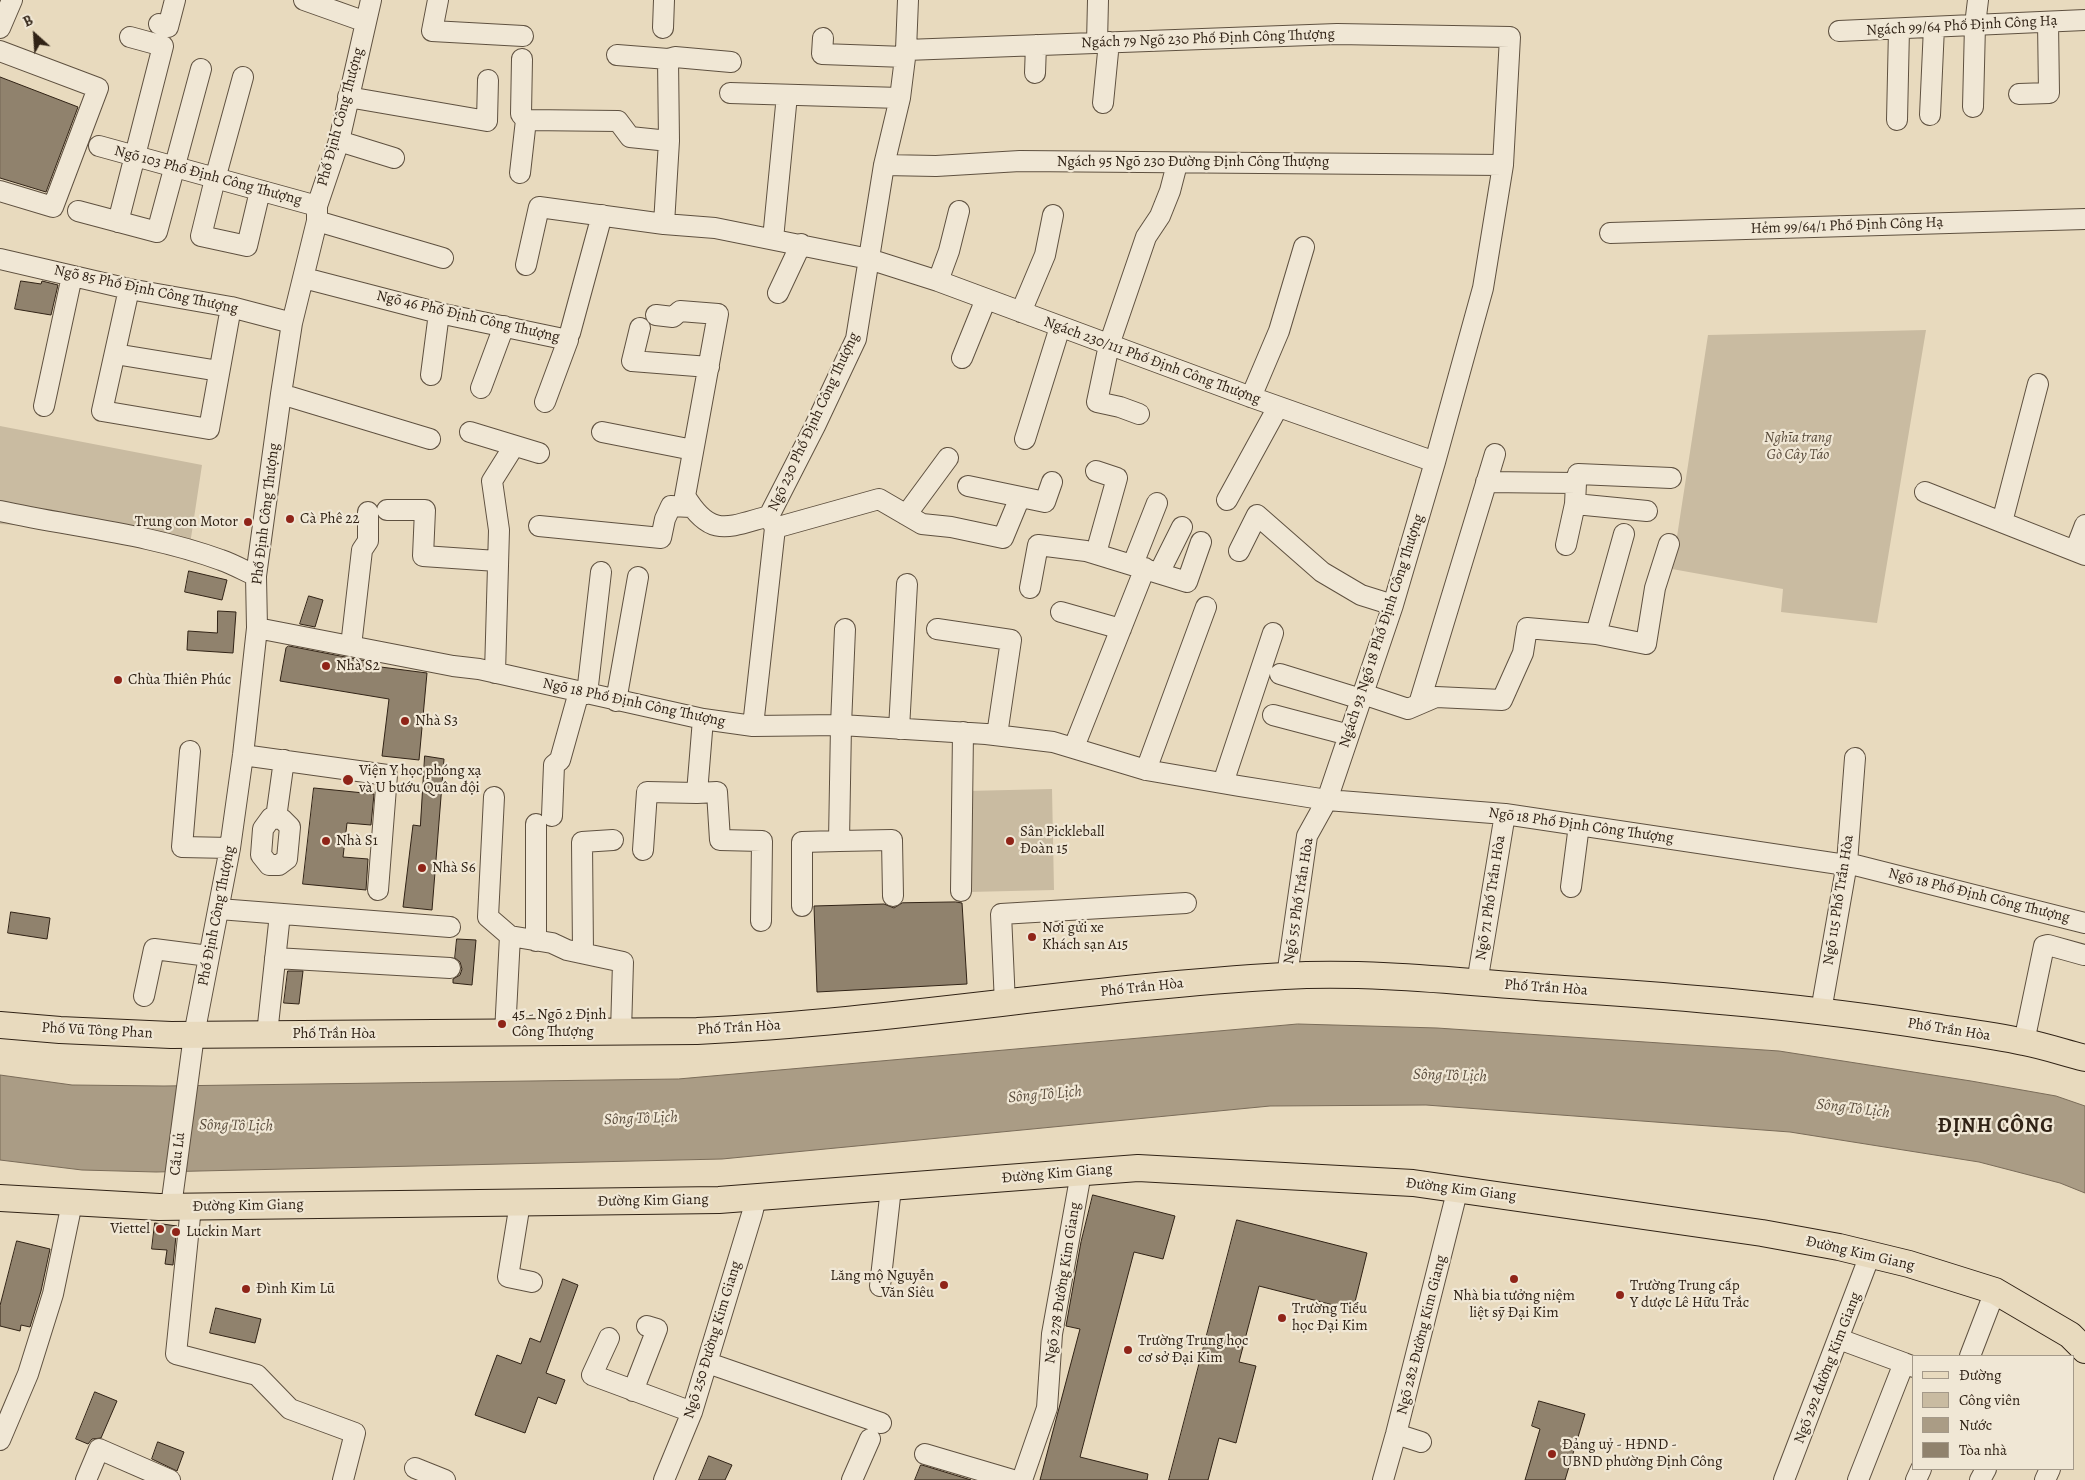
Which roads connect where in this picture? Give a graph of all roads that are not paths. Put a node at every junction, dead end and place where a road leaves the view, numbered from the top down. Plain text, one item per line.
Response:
1 (12, 0) edge
2 (175, 0) edge
3 (304, 0) edge
4 (371, 0) edge
5 (438, 0) edge
6 (664, 0) edge
7 (908, 0) edge
8 (1098, 0) edge
9 (1978, 0) edge
10 (2085, 20) edge
11 (366, 22) junction
12 (2048, 22) junction
13 (159, 24) dead end
14 (1975, 25) junction
15 (1934, 27) junction
16 (0, 28) edge
17 (663, 28) dead end
18 (1900, 29) junction
19 (1839, 31) dead end
20 (524, 36) dead end
21 (130, 37) dead end
22 (1510, 37) joint
23 (823, 38) dead end
24 (1103, 42) junction
25 (1036, 45) junction
26 (0, 51) edge
27 (906, 53) junction
28 (618, 56) dead end
29 (522, 59) dead end
30 (668, 59) junction
31 (731, 62) dead end
32 (201, 69) dead end
33 (1035, 73) dead end
34 (243, 77) dead end
35 (488, 80) dead end
36 (730, 93) dead end
37 (2019, 94) dead end
38 (787, 95) junction
39 (348, 97) junction
40 (900, 98) junction
41 (1103, 104) dead end
42 (1973, 107) dead end
43 (1930, 115) dead end
44 (526, 120) junction
45 (1897, 120) dead end
46 (338, 141) junction
47 (669, 141) junction
48 (99, 146) dead end
49 (136, 156) junction
50 (394, 158) dead end
51 (1177, 164) junction
52 (1503, 164) junction
53 (884, 165) junction
54 (174, 167) junction
55 (520, 173) dead end
56 (215, 179) junction
57 (0, 191) edge
58 (260, 192) junction
59 (78, 211) dead end
60 (959, 211) dead end
61 (317, 213) junction
62 (602, 215) junction
63 (1053, 215) dead end
64 (2085, 219) edge
65 (118, 222) junction
66 (664, 224) junction
67 (1610, 233) dead end
68 (773, 239) junction
69 (0, 244) edge
70 (801, 244) junction
71 (1304, 247) dead end
72 (0, 254) edge
73 (443, 258) dead end
74 (0, 259) edge
75 (869, 259) junction
76 (526, 265) dead end
77 (72, 276) junction
78 (304, 278) junction
79 (938, 281) junction
80 (129, 289) junction
81 (778, 293) dead end
82 (986, 299) junction
83 (231, 307) junction
84 (1021, 312) junction
85 (440, 313) junction
86 (656, 315) dead end
87 (292, 323) junction
88 (504, 326) junction
89 (1060, 327) junction
90 (640, 328) dead end
91 (570, 332) dead end
92 (1109, 345) junction
93 (114, 354) junction
94 (962, 358) dead end
95 (709, 366) junction
96 (219, 371) junction
97 (432, 375) dead end
98 (2038, 384) dead end
99 (481, 388) dead end
100 (281, 394) junction
101 (1251, 397) junction
102 (545, 402) dead end
103 (42, 405) dead end
104 (1278, 407) junction
105 (1139, 414) dead end
106 (470, 432) dead end
107 (602, 432) dead end
108 (430, 439) dead end
109 (1025, 439) dead end
110 (514, 446) junction
111 (694, 450) junction
112 (539, 453) dead end
113 (1494, 454) dead end
114 (948, 458) dead end
115 (1435, 462) junction
116 (1096, 471) dead end
117 (1670, 478) dead end
118 (1052, 482) dead end
119 (1486, 482) junction
120 (1576, 483) junction
121 (968, 486) dead end
122 (1925, 492) dead end
123 (1020, 497) junction
124 (1226, 500) dead end
125 (1157, 503) dead end
126 (1575, 504) junction
127 (691, 507) junction
128 (0, 511) edge
129 (1647, 511) dead end
130 (906, 515) junction
131 (772, 522) junction
132 (2002, 522) junction
133 (2085, 525) edge
134 (539, 526) dead end
135 (1182, 527) dead end
136 (1624, 534) dead end
137 (1202, 542) dead end
138 (1669, 544) dead end
139 (1566, 545) dead end
140 (1239, 551) dead end
141 (1096, 553) junction
142 (2080, 553) edge
143 (497, 560) junction
144 (1146, 569) junction
145 (601, 572) dead end
146 (256, 576) junction
147 (638, 577) dead end
148 (907, 584) dead end
149 (1030, 588) dead end
150 (1393, 605) junction
151 (1206, 607) dead end
152 (1061, 612) dead end
153 (258, 628) junction
154 (937, 629) dead end
155 (1121, 629) junction
156 (845, 630) dead end
157 (1273, 633) dead end
158 (1596, 634) junction
159 (351, 646) junction
160 (495, 673) junction
161 (1280, 674) dead end
162 (583, 693) junction
163 (1362, 696) junction
164 (616, 701) junction
165 (1419, 704) junction
166 (1273, 715) dead end
167 (702, 719) junction
168 (841, 725) junction
169 (753, 726) junction
170 (899, 729) junction
171 (963, 732) junction
172 (997, 735) junction
173 (1349, 735) junction
174 (1074, 747) junction
175 (190, 751) dead end
176 (243, 755) junction
177 (1855, 758) dead end
178 (284, 760) junction
179 (1146, 770) junction
180 (1223, 783) junction
181 (697, 793) junction
182 (494, 797) dead end
183 (1327, 800) junction
184 (1505, 814) junction
185 (276, 818) junction
186 (1579, 825) junction
187 (262, 840) junction
188 (613, 840) dead end
189 (839, 841) junction
190 (230, 844) junction
191 (643, 850) dead end
192 (1847, 863) junction
193 (1571, 887) dead end
194 (378, 890) dead end
195 (961, 891) dead end
196 (893, 896) dead end
197 (1186, 903) dead end
198 (802, 906) dead end
199 (219, 909) junction
200 (280, 914) junction
201 (761, 921) dead end
202 (2085, 922) edge
203 (450, 927) dead end
204 (510, 936) junction
205 (536, 941) junction
206 (583, 953) junction
207 (2084, 955) dead end
208 (209, 956) junction
209 (275, 958) junction
210 (450, 968) dead end
211 (1287, 976) junction
212 (1477, 983) junction
213 (144, 996) dead end
214 (1005, 1004) junction
215 (1820, 1011) junction
216 (0, 1025) edge
217 (621, 1032) junction
218 (505, 1033) junction
219 (267, 1034) junction
220 (194, 1035) junction
221 (2024, 1042) junction
222 (2085, 1058) edge
223 (190, 1064) joint
224 (1082, 1172) junction
225 (891, 1188) junction
226 (1458, 1188) junction
227 (0, 1198) edge
228 (756, 1198) junction
229 (179, 1199) junction
230 (72, 1203) junction
231 (520, 1203) junction
232 (1870, 1255) junction
233 (532, 1282) dead end
234 (880, 1286) dead end
235 (1995, 1291) junction
236 (647, 1326) dead end
237 (609, 1338) dead end
238 (1838, 1339) junction
239 (2085, 1350) edge
240 (1970, 1355) edge
241 (708, 1363) junction
242 (1909, 1365) edge
243 (633, 1391) junction
244 (692, 1412) junction
245 (1396, 1434) junction
246 (0, 1440) edge
247 (1422, 1442) dead end
248 (925, 1454) dead end
249 (415, 1468) dead end
250 (86, 1480) edge
251 (170, 1480) edge
252 (343, 1480) edge
253 (445, 1480) edge
254 (664, 1480) edge
255 (852, 1480) edge
256 (1013, 1480) edge
257 (1022, 1480) edge
258 (1383, 1480) edge
259 (1784, 1480) edge
260 (1858, 1480) edge

1 - 16 street
2 - 13 street
3 - 11 street
4 - 11 street, Phố Định Công Thượng
5 - 20 street
6 - 17 street
7 - 27 street, Ngõ 230 Phố Định Công Thượng
8 - 24 street
9 - 14 street
10 - 12 street, Ngách 99/64 Phố Định Công Hạ
11 - 39 street, Phố Định Công Thượng
12 - 14 street, Ngách 99/64 Phố Định Công Hạ
12 - 37 street
14 - 15 street, Ngách 99/64 Phố Định Công Hạ
14 - 42 street
15 - 18 street, Ngách 99/64 Phố Định Công Hạ
15 - 43 street
18 - 19 street, Ngách 99/64 Phố Định Công Hạ
18 - 45 street
21 - 49 street
22 - 24 street, Ngách 79 Ngõ 230 Phố Định Công Thượng
22 - 52 street, Ngách 93 Ngõ 18 Phố Định Công Thượng
23 - 27 street, Ngách 79 Ngõ 230 Phố Định Công Thượng
24 - 25 street, Ngách 79 Ngõ 230 Phố Định Công Thượng
24 - 41 street
25 - 27 street, Ngách 79 Ngõ 230 Phố Định Công Thượng
25 - 33 street
26 - 57 street
27 - 40 street, Ngõ 230 Phố Định Công Thượng
28 - 30 street
29 - 44 street
30 - 31 street
30 - 47 street
32 - 54 street
34 - 56 street
35 - 39 street
36 - 38 street
38 - 40 street
38 - 68 street
39 - 46 street, Phố Định Công Thượng
40 - 53 street, Ngõ 230 Phố Định Công Thượng
44 - 47 street
44 - 55 street
46 - 50 street
46 - 61 street, Phố Định Công Thượng
47 - 66 street
48 - 49 street, Ngõ 103 Phố Định Công Thượng
49 - 54 street, Ngõ 103 Phố Định Công Thượng
49 - 65 street
51 - 52 street, Ngách 95 Ngõ 230 Đường Định Công Thượng
51 - 53 street, Ngách 95 Ngõ 230 Đường Định Công Thượng
51 - 92 street
52 - 115 street, Ngách 93 Ngõ 18 Phố Định Công Thượng
53 - 75 street, Ngõ 230 Phố Định Công Thượng
54 - 56 street, Ngõ 103 Phố Định Công Thượng
54 - 65 street
56 - 58 street, Ngõ 103 Phố Định Công Thượng
56 - 58 street
58 - 61 street, Ngõ 103 Phố Định Công Thượng
59 - 65 street
60 - 79 street
61 - 73 street, Ngõ 103 Phố Định Công Thượng
61 - 78 street, Phố Định Công Thượng
62 - 66 street, Ngách 230/111 Phố Định Công Thượng
62 - 76 street, Ngách 230/111 Phố Định Công Thượng
62 - 91 street
63 - 84 street
64 - 67 street, Hẻm 99/64/1 Phố Định Công Hạ
66 - 68 street, Ngách 230/111 Phố Định Công Thượng
68 - 70 street, Ngách 230/111 Phố Định Công Thượng
69 - 72 street
70 - 75 street, Ngách 230/111 Phố Định Công Thượng
70 - 81 street
71 - 101 street
74 - 77 street, Ngõ 85 Phố Định Công Thượng
75 - 79 street, Ngách 230/111 Phố Định Công Thượng
75 - 131 street, Ngõ 230 Phố Định Công Thượng
77 - 80 street, Ngõ 85 Phố Định Công Thượng
77 - 103 street
78 - 85 street, Ngõ 46 Phố Định Công Thượng
78 - 87 street, Phố Định Công Thượng
79 - 82 street, Ngách 230/111 Phố Định Công Thượng
80 - 83 street, Ngõ 85 Phố Định Công Thượng
80 - 93 street
82 - 84 street, Ngách 230/111 Phố Định Công Thượng
82 - 94 street
83 - 87 street, Ngõ 85 Phố Định Công Thượng
83 - 96 street
84 - 89 street, Ngách 230/111 Phố Định Công Thượng
85 - 88 street, Ngõ 46 Phố Định Công Thượng
85 - 97 street
86 - 95 street
87 - 100 street, Phố Định Công Thượng
88 - 99 street
88 - 102 street, Ngõ 46 Phố Định Công Thượng
89 - 92 street, Ngách 230/111 Phố Định Công Thượng
89 - 109 street
90 - 95 street
92 - 101 street, Ngách 230/111 Phố Định Công Thượng
92 - 105 street
93 - 96 street
93 - 96 street
95 - 111 street
98 - 132 street
100 - 108 street
100 - 146 street, Phố Định Công Thượng
101 - 104 street, Ngách 230/111 Phố Định Công Thượng
104 - 115 street, Ngách 230/111 Phố Định Công Thượng
104 - 124 street
106 - 110 street
107 - 111 street
110 - 112 street
110 - 143 street
111 - 127 street
113 - 119 street
114 - 130 street
115 - 150 street, Ngách 93 Ngõ 18 Phố Định Công Thượng
116 - 141 street
117 - 120 street
118 - 123 street
119 - 120 street
119 - 165 street
120 - 126 street
121 - 123 street
122 - 132 street
123 - 130 street
125 - 144 street
126 - 129 street
126 - 139 street
127 - 131 street
127 - 134 street
128 - 146 street
130 - 131 street
131 - 169 street, Ngõ 230 Phố Định Công Thượng
132 - 142 street
133 - 142 street
135 - 144 street
136 - 158 street
137 - 144 street
138 - 158 street
140 - 150 street
141 - 144 street
141 - 149 street
143 - 159 street
143 - 160 street
144 - 155 street
145 - 162 street
146 - 153 street, Phố Định Công Thượng
147 - 164 street
148 - 170 street
150 - 163 street, Ngách 93 Ngõ 18 Phố Định Công Thượng
151 - 179 street
152 - 155 street
153 - 159 street, Ngõ 18 Phố Định Công Thượng
153 - 176 street, Phố Định Công Thượng
154 - 172 street
155 - 174 street
156 - 168 street
157 - 180 street
158 - 165 street
159 - 160 street, Ngõ 18 Phố Định Công Thượng
160 - 162 street, Ngõ 18 Phố Định Công Thượng
161 - 163 street
162 - 164 street, Ngõ 18 Phố Định Công Thượng
162 - 205 street
163 - 165 street
163 - 173 street, Ngách 93 Ngõ 18 Phố Định Công Thượng
164 - 167 street, Ngõ 18 Phố Định Công Thượng
166 - 173 street
167 - 169 street, Ngõ 18 Phố Định Công Thượng
167 - 181 street
168 - 169 street, Ngõ 18 Phố Định Công Thượng
168 - 170 street, Ngõ 18 Phố Định Công Thượng
168 - 189 street
170 - 171 street, Ngõ 18 Phố Định Công Thượng
171 - 172 street, Ngõ 18 Phố Định Công Thượng
171 - 195 street
172 - 174 street, Ngõ 18 Phố Định Công Thượng
173 - 183 street, Ngách 93 Ngõ 18 Phố Định Công Thượng
174 - 179 street, Ngõ 18 Phố Định Công Thượng
175 - 190 street
176 - 178 street
176 - 190 street, Phố Định Công Thượng
177 - 192 street, Ngõ 115 Phố Trần Hòa
178 - 185 street
178 - 194 street
179 - 180 street, Ngõ 18 Phố Định Công Thượng
180 - 183 street, Ngõ 18 Phố Định Công Thượng
181 - 191 street
181 - 201 street
182 - 204 street
183 - 184 street, Ngõ 18 Phố Định Công Thượng
183 - 211 street, Ngõ 55 Phố Trần Hòa
184 - 186 street, Ngõ 18 Phố Định Công Thượng
184 - 212 street, Ngõ 71 Phố Trần Hòa
185 - 187 street
185 - 187 street
186 - 192 street, Ngõ 18 Phố Định Công Thượng
186 - 193 street
187 - 190 street
188 - 206 street
189 - 196 street
189 - 198 street
190 - 199 street, Phố Định Công Thượng
192 - 202 street, Ngõ 18 Phố Định Công Thượng
192 - 215 street, Ngõ 115 Phố Trần Hòa
197 - 214 street
199 - 200 street
199 - 208 street, Phố Định Công Thượng
200 - 203 street
200 - 209 street
204 - 205 street
204 - 218 street
205 - 206 street
206 - 217 street
207 - 221 street
208 - 213 street
208 - 220 street, Phố Định Công Thượng
209 - 210 street
209 - 219 street
211 - 212 main road, Phố Trần Hòa
211 - 214 main road, Phố Trần Hòa
212 - 215 main road, Phố Trần Hòa
214 - 217 main road, Phố Trần Hòa
215 - 221 main road, Phố Trần Hòa
216 - 220 main road, Phố Vũ Tông Phan
217 - 218 main road, Phố Trần Hòa
218 - 219 main road, Phố Trần Hòa
219 - 220 main road, Phố Trần Hòa
220 - 223 street, Phố Định Công Thượng
221 - 222 main road, Phố Trần Hòa
223 - 229 street, Cầu Lủ
224 - 225 main road, Đường Kim Giang
224 - 226 main road, Đường Kim Giang
224 - 257 street, Ngõ 278 Đường Kim Giang
225 - 228 main road, Đường Kim Giang
225 - 234 street
226 - 232 main road, Đường Kim Giang
226 - 245 street, Ngõ 282 Đường Kim Giang
227 - 230 main road, Đường Kim Giang
228 - 231 main road, Đường Kim Giang
228 - 241 street, Ngõ 250 Đường Kim Giang
229 - 230 main road, Đường Kim Giang
229 - 231 main road, Đường Kim Giang
229 - 252 street, Cầu Lủ
230 - 246 street
231 - 233 street
232 - 235 main road, Đường Kim Giang
232 - 238 street, Ngõ 292 đường Kim Giang
235 - 239 main road, Đường Kim Giang
235 - 240 street
236 - 243 street
237 - 243 street
238 - 242 street
238 - 259 street, Ngõ 292 đường Kim Giang
241 - 244 street, Ngõ 250 Đường Kim Giang
241 - 255 street
242 - 260 street
243 - 244 street
244 - 254 street, Ngõ 250 Đường Kim Giang
245 - 247 street
245 - 258 street, Ngõ 282 Đường Kim Giang
248 - 256 street
249 - 253 street
250 - 251 street

